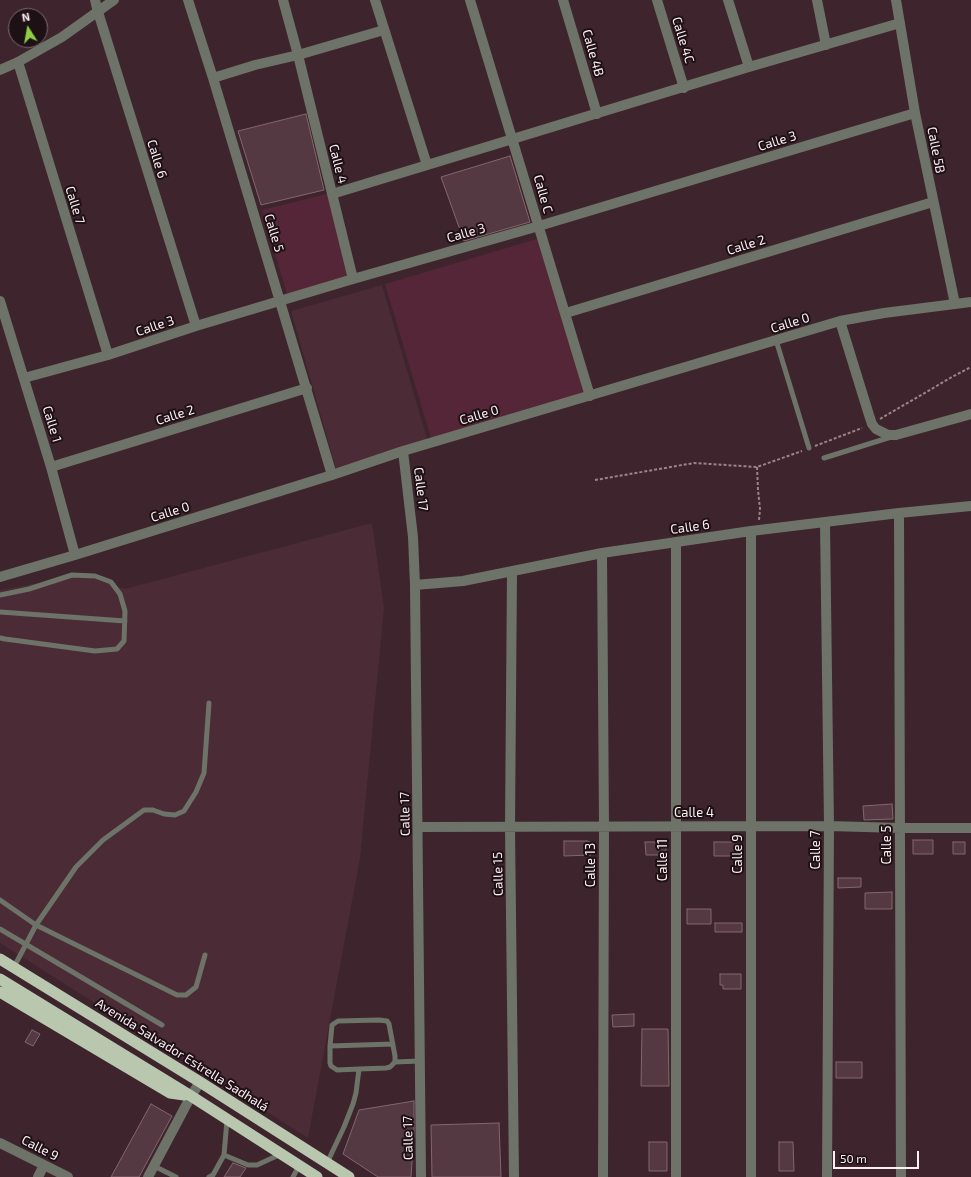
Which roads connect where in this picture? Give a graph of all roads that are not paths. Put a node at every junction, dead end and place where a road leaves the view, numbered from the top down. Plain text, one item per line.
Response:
1 (95, 0) edge
2 (114, 0) edge
3 (188, 0) edge
4 (283, 0) edge
5 (376, 0) edge
6 (470, 0) edge
7 (564, 0) edge
8 (657, 0) edge
9 (728, 0) edge
10 (817, 0) edge
11 (896, 0) edge
12 (98, 12) junction
13 (900, 23) junction
14 (384, 30) junction
15 (826, 45) junction
16 (298, 55) junction
17 (18, 62) junction
18 (749, 67) junction
19 (0, 70) edge
20 (213, 78) junction
21 (684, 88) junction
22 (915, 113) junction
23 (597, 114) junction
24 (513, 139) junction
25 (427, 165) junction
26 (332, 194) junction
27 (933, 202) junction
28 (539, 226) junction
29 (353, 279) junction
30 (0, 301) edge
31 (280, 302) junction
32 (971, 302) edge
33 (955, 304) junction
34 (566, 312) junction
35 (840, 321) junction
36 (196, 326) junction
37 (776, 340) junction
38 (108, 355) junction
39 (24, 378) junction
40 (307, 388) junction
41 (590, 396) junction
42 (971, 414) edge
43 (896, 436) junction
44 (809, 448) dead end
45 (403, 451) junction
46 (824, 458) dead end
47 (51, 466) junction
48 (332, 475) junction
49 (971, 506) edge
50 (899, 513) junction
51 (825, 523) junction
52 (755, 531) junction
53 (676, 542) junction
54 (602, 553) junction
55 (75, 555) junction
56 (512, 571) junction
57 (0, 577) edge
58 (415, 586) junction
59 (0, 595) edge
60 (0, 612) edge
61 (124, 620) junction
62 (0, 638) edge
63 (209, 702) dead end
64 (604, 826) junction
65 (676, 826) junction
66 (751, 826) junction
67 (829, 826) junction
68 (418, 827) junction
69 (510, 827) junction
70 (900, 828) junction
71 (971, 828) edge
72 (0, 900) edge
73 (36, 925) junction
74 (0, 929) edge
75 (26, 945) junction
76 (205, 955) dead end
77 (0, 958) edge
78 (14, 967) junction
79 (0, 979) edge
80 (0, 992) edge
81 (162, 1024) dead end
82 (393, 1044) junction
83 (330, 1046) junction
84 (420, 1061) junction
85 (395, 1062) junction
86 (359, 1069) junction
87 (200, 1082) junction
88 (191, 1096) junction
89 (227, 1120) junction
90 (0, 1143) edge
91 (281, 1154) junction
92 (224, 1155) junction
93 (327, 1163) junction
94 (44, 1165) junction
95 (154, 1166) junction
96 (299, 1166) junction
97 (38, 1177) edge
98 (68, 1177) edge
99 (148, 1177) edge
100 (176, 1177) edge
101 (209, 1177) edge
102 (293, 1177) edge
103 (317, 1177) edge
104 (349, 1177) edge
105 (421, 1177) edge
106 (514, 1177) edge
107 (603, 1177) edge
108 (676, 1177) edge
109 (751, 1177) edge
110 (827, 1177) edge
111 (902, 1177) edge

1 - 12 street, Calle 6
2 - 12 street
3 - 20 street, Calle 5
4 - 16 street, Calle 4
5 - 14 street
6 - 24 street, Calle C
7 - 23 street, Calle 4B
8 - 21 street, Calle 4C
9 - 18 street
10 - 15 street
11 - 13 street, Calle 5B
12 - 17 street
12 - 36 street, Calle 6
13 - 15 street
13 - 22 street, Calle 5B
14 - 16 street
14 - 25 street
15 - 18 street
16 - 20 street
16 - 26 street, Calle 4
17 - 19 street
17 - 38 street, Calle 7
18 - 21 street
20 - 31 street, Calle 5
21 - 23 street
22 - 27 street, Calle 5B
22 - 28 street, Calle 3
23 - 24 street
24 - 25 street
24 - 28 street, Calle C
25 - 26 street
26 - 29 street, Calle 4
27 - 33 street, Calle 5B
27 - 34 street, Calle 2
28 - 29 street, Calle 3
28 - 34 street, Calle C
29 - 31 street, Calle 3
30 - 39 street, Calle 1
31 - 36 street, Calle 3
31 - 40 street, Calle 5
32 - 33 street, Calle 0
33 - 35 street, Calle 0
34 - 41 street, Calle C
35 - 37 street, Calle 0
35 - 43 street
36 - 38 street, Calle 3
37 - 41 street, Calle 0
37 - 44 lane
38 - 39 street, Calle 3
39 - 47 street, Calle 1
40 - 47 street, Calle 2
40 - 48 street, Calle 5
41 - 45 street, Calle 0
42 - 43 street
43 - 46 lane
45 - 48 street, Calle 0
45 - 58 street, Calle 17
47 - 55 street, Calle 1
48 - 55 street, Calle 0
49 - 50 street, Calle 6
50 - 51 street, Calle 6
50 - 70 street, Calle 5
51 - 52 street, Calle 6
51 - 67 street, Calle 7
52 - 53 street, Calle 6
52 - 66 street, Calle 9
53 - 54 street, Calle 6
53 - 65 street, Calle 11
54 - 56 street, Calle 6
54 - 64 street, Calle 13
55 - 57 street, Calle 0
56 - 58 street, Calle 6
56 - 69 street, Calle 15
58 - 68 street, Calle 17
59 - 61 lane
60 - 61 lane
61 - 62 lane
63 - 73 lane
64 - 65 street, Calle 4
64 - 69 street, Calle 4
64 - 107 street, Calle 13
65 - 66 street, Calle 4
65 - 108 street, Calle 11
66 - 67 street, Calle 4
66 - 109 street, Calle 9
67 - 70 street, Calle 4
67 - 110 street, Calle 7
68 - 69 street, Calle 4
68 - 84 street, Calle 17
69 - 106 street, Calle 15
70 - 71 street, Calle 4
70 - 111 street, Calle 5
72 - 73 lane
73 - 75 lane
73 - 76 lane
74 - 75 lane
75 - 78 lane
75 - 81 lane
77 - 78 highway, Avenida Salvador Estrella Sadhalá
78 - 87 highway, Avenida Salvador Estrella Sadhalá
79 - 88 highway
80 - 88 highway
82 - 83 lane
82 - 83 lane
82 - 85 lane
83 - 86 lane
84 - 85 lane
84 - 105 street, Calle 17
85 - 86 lane
86 - 93 lane
87 - 88 street
87 - 93 highway, Avenida Salvador Estrella Sadhalá
88 - 89 highway
88 - 95 street
89 - 91 highway
89 - 92 lane
90 - 94 street, Calle 9
91 - 92 lane
91 - 96 highway
92 - 101 lane
93 - 104 highway, Avenida Salvador Estrella Sadhalá
94 - 97 street
94 - 98 street, Calle 9
95 - 99 street
95 - 100 lane
96 - 102 lane
96 - 103 highway

